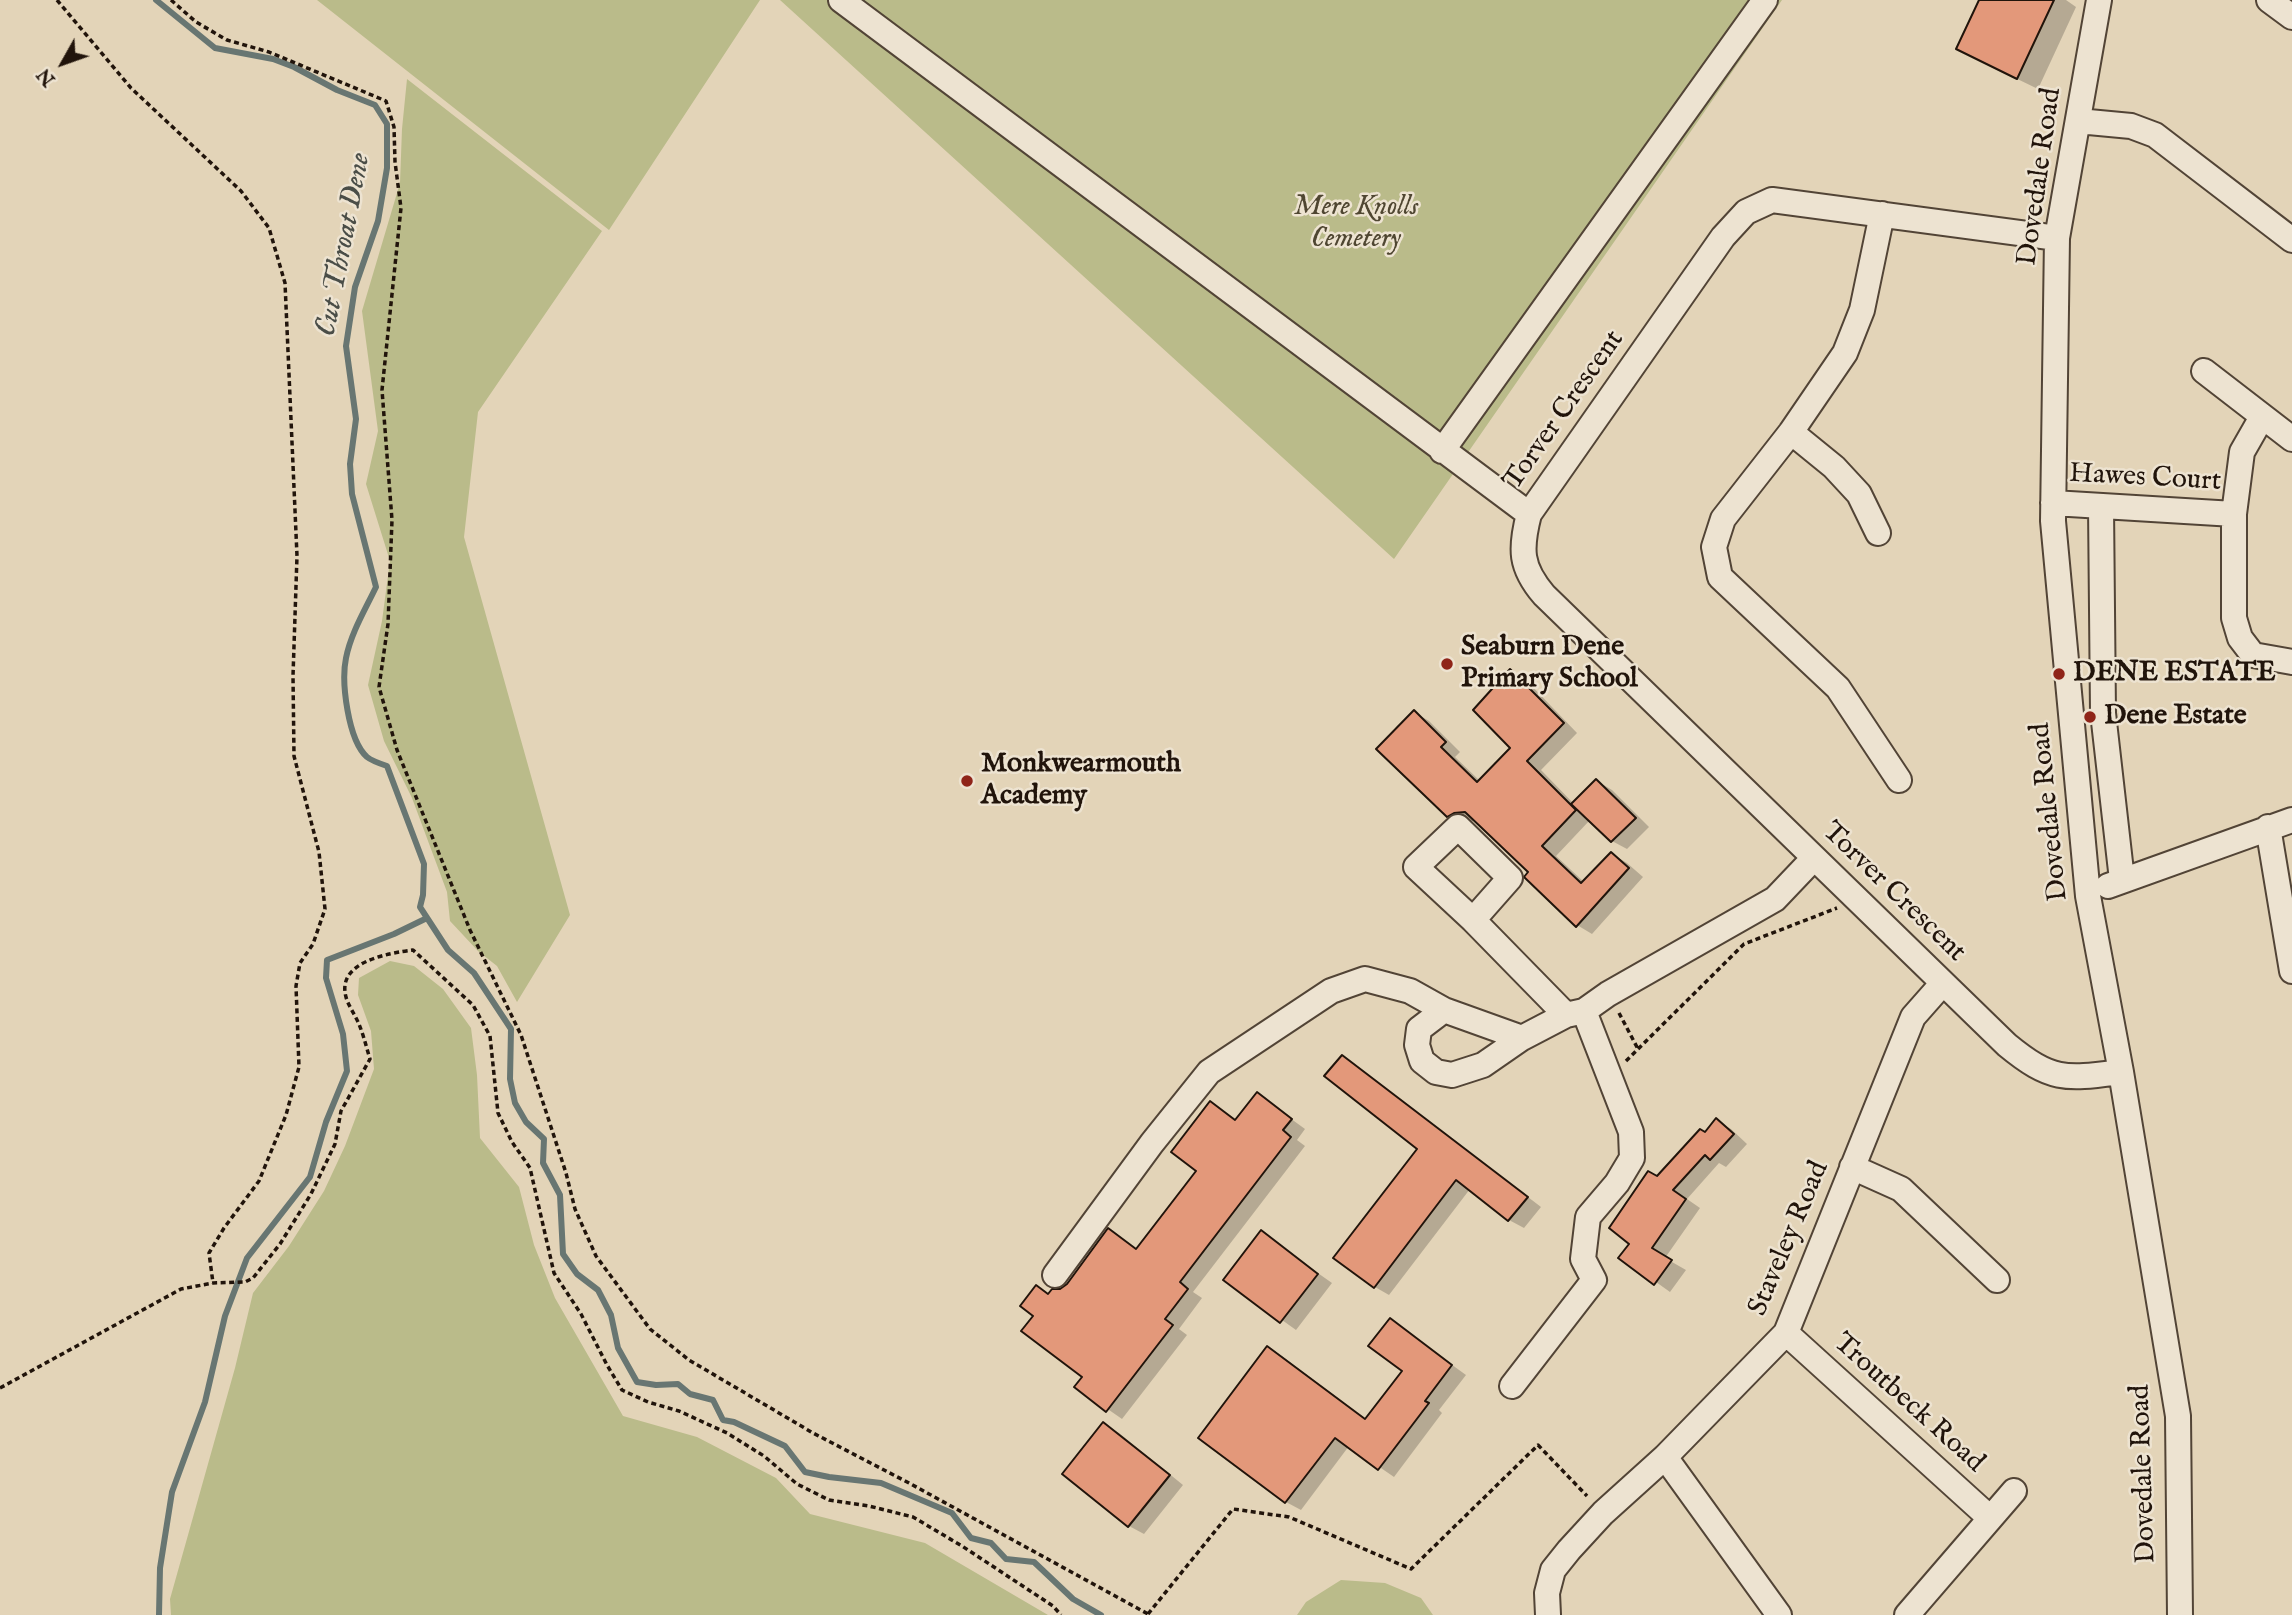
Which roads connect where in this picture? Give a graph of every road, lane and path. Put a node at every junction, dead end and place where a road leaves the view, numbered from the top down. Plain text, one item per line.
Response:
1 (57, 0) edge
2 (171, 0) edge
3 (841, 0) edge
4 (1765, 0) edge
5 (2099, 0) edge
6 (2269, 0) edge
7 (2292, 17) edge
8 (2078, 121) junction
9 (1882, 214) junction
10 (2057, 238) junction
11 (2292, 240) edge
12 (2204, 371) dead end
13 (2262, 417) junction
14 (1791, 432) junction
15 (2292, 439) edge
16 (1442, 451) junction
17 (2053, 503) junction
18 (2101, 506) junction
19 (1529, 514) junction
20 (2234, 514) junction
21 (1878, 533) dead end
22 (2292, 663) edge
23 (1899, 780) dead end
24 (2292, 820) edge
25 (2268, 827) junction
26 (1814, 858) junction
27 (2122, 880) junction
28 (2088, 896) junction
29 (1858, 900) junction
30 (1473, 920) dead end
31 (2292, 971) edge
32 (1943, 983) junction
33 (1608, 994) junction
34 (1444, 1010) junction
35 (1575, 1013) junction
36 (1522, 1038) junction
37 (1638, 1049) junction
38 (1623, 1064) dead end
39 (2121, 1072) junction
40 (1852, 1167) junction
41 (1055, 1275) dead end
42 (1997, 1280) dead end
43 (213, 1283) junction
44 (1786, 1333) junction
45 (1512, 1387) dead end
46 (0, 1388) edge
47 (1665, 1457) junction
48 (2014, 1491) dead end
49 (1603, 1513) junction
50 (1990, 1518) junction
51 (1148, 1614) edge
52 (1061, 1615) edge
53 (1548, 1615) edge
54 (1779, 1615) edge
55 (1907, 1615) edge
56 (2180, 1615) edge

1 - 43 path
2 - 51 path
3 - 16 street
4 - 16 street
5 - 8 street, Dovedale Road
6 - 7 street
8 - 10 street, Dovedale Road
8 - 11 street
9 - 10 street, Torver Crescent
9 - 14 street
9 - 19 street, Torver Crescent
10 - 17 street, Dovedale Road
12 - 13 street
13 - 15 street
13 - 20 street
14 - 21 street
14 - 23 street
16 - 19 street
17 - 18 street, Hawes Court
17 - 28 street, Dovedale Road
18 - 20 street, Hawes Court
18 - 27 street
19 - 26 street, Torver Crescent
20 - 22 street
24 - 25 street
25 - 27 street
25 - 31 street
26 - 29 street, Torver Crescent
26 - 33 street
27 - 28 street
28 - 39 street, Dovedale Road
29 - 32 street, Torver Crescent
29 - 37 path
30 - 35 street
32 - 39 street, Torver Crescent
32 - 40 street, Staveley Road
33 - 35 street
33 - 37 path
34 - 36 street
34 - 36 street
34 - 41 street
35 - 36 street
35 - 45 street
37 - 38 path
39 - 56 street, Dovedale Road
40 - 42 street
40 - 44 street, Staveley Road
43 - 46 path
43 - 52 path
44 - 47 street, Staveley Road
44 - 50 street, Troutbeck Road
47 - 49 street, Staveley Road
47 - 54 street
48 - 50 street
49 - 51 path
49 - 53 street, Staveley Road
50 - 55 street

